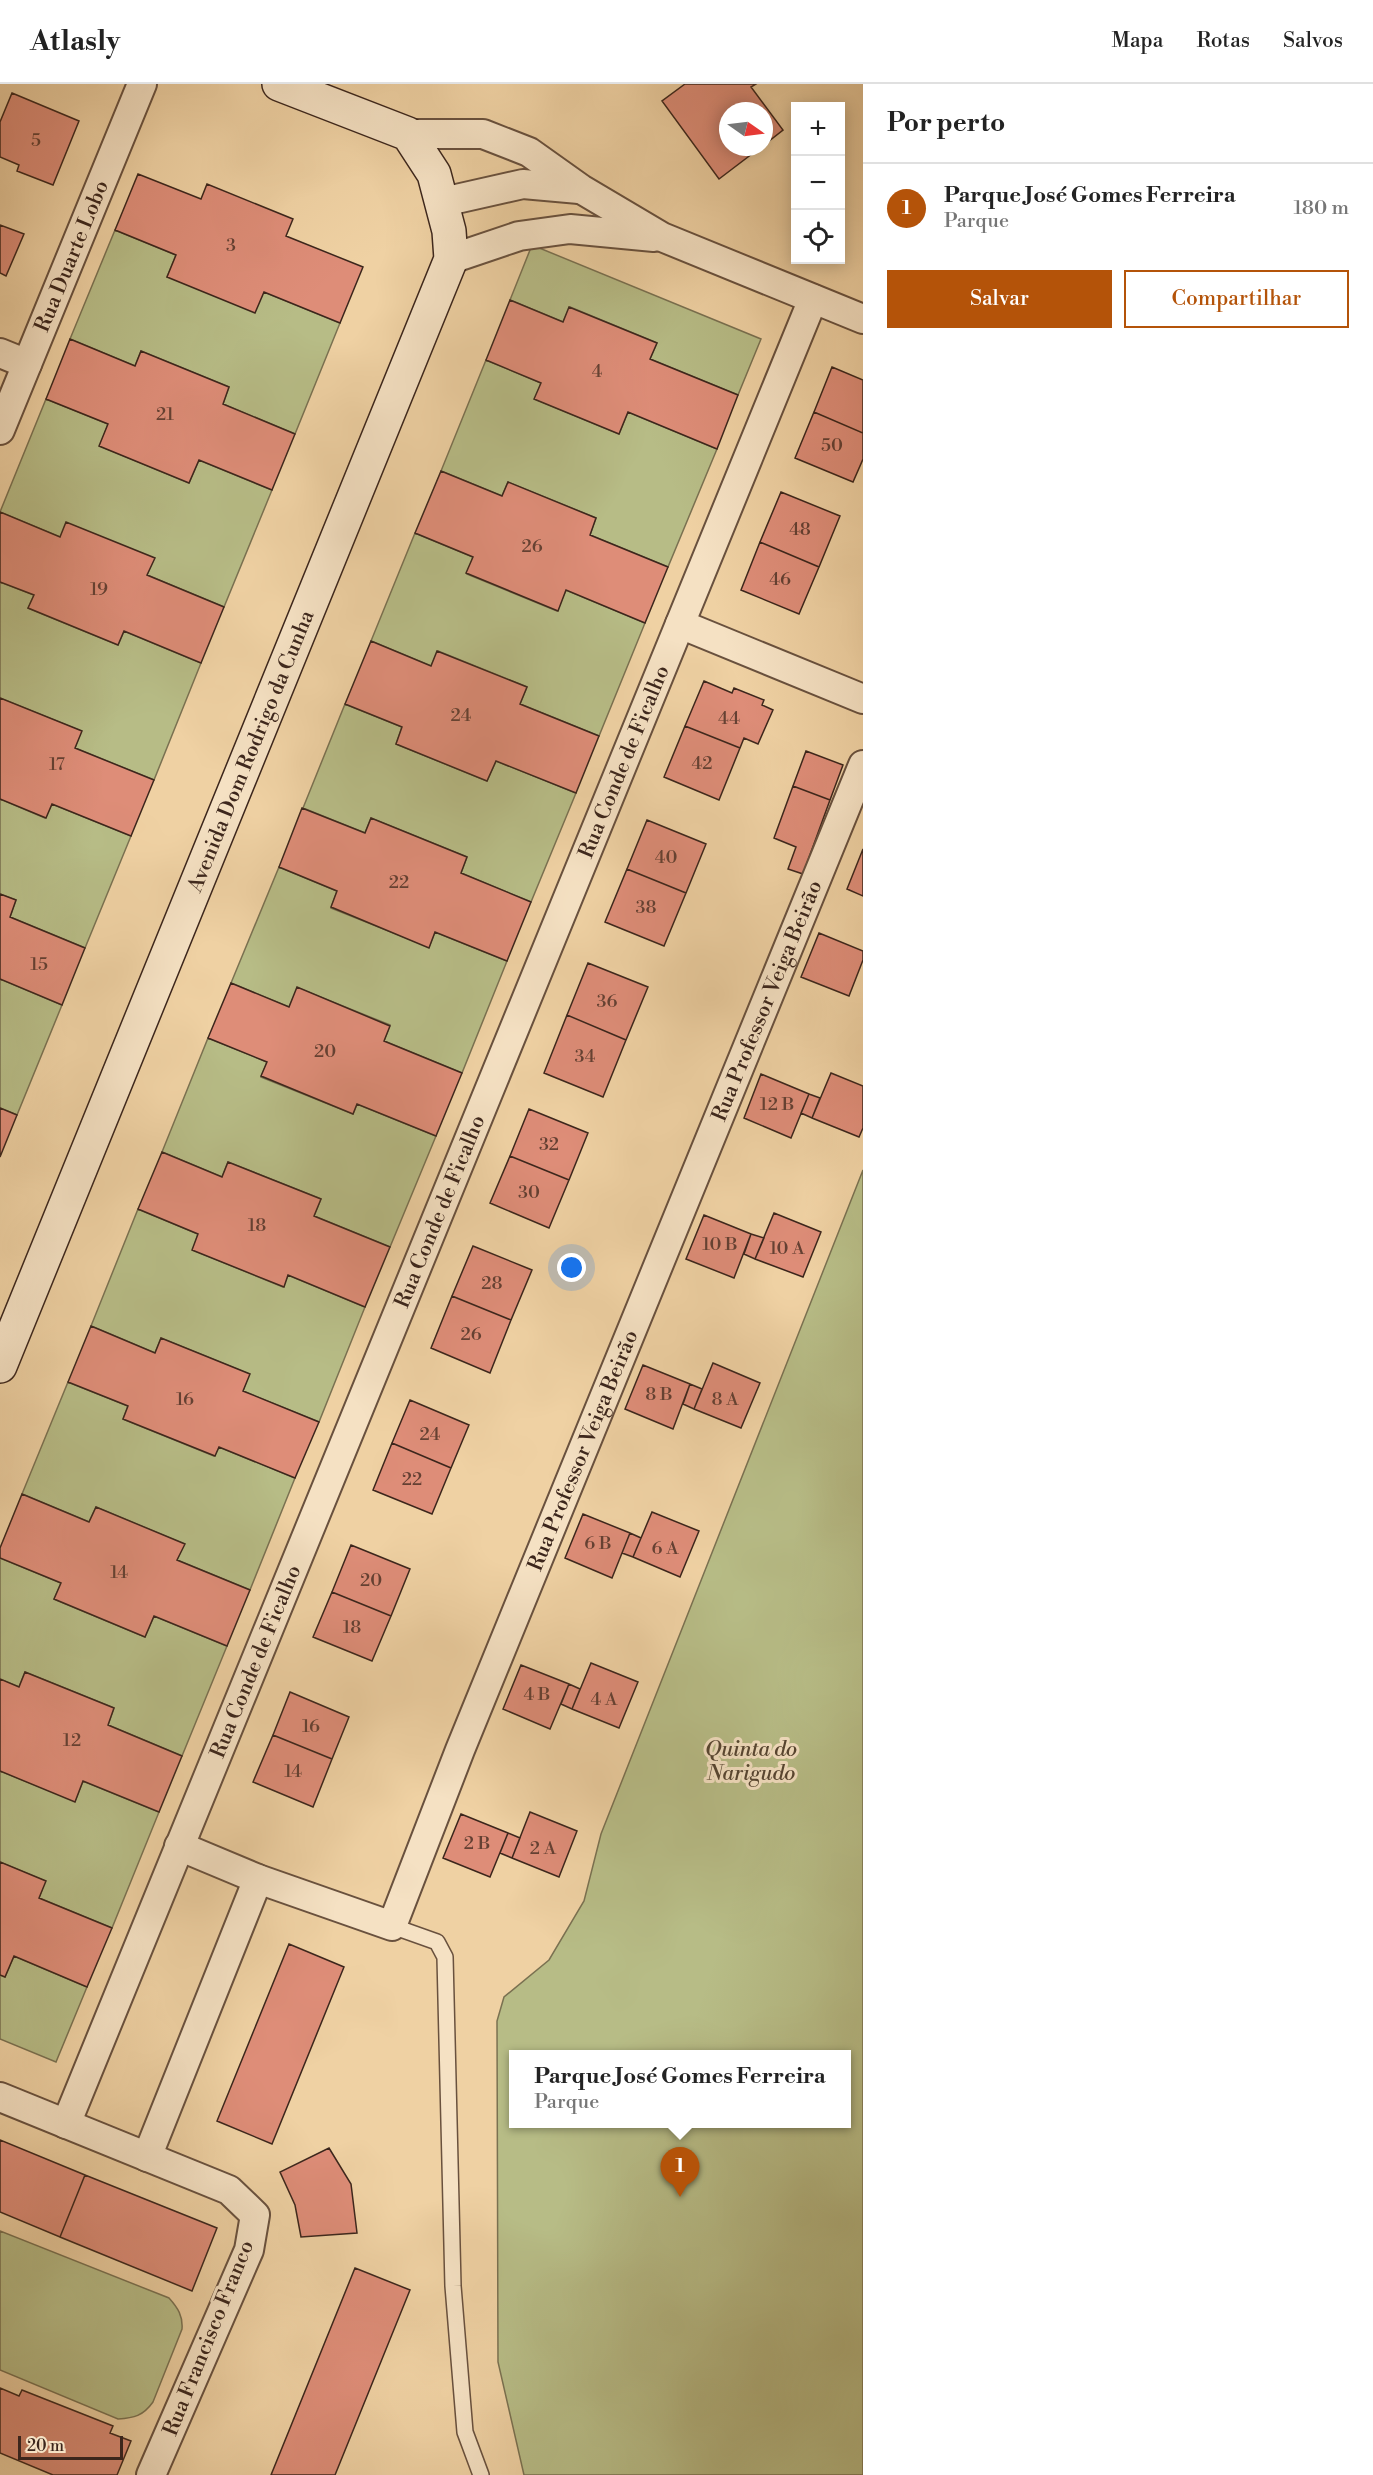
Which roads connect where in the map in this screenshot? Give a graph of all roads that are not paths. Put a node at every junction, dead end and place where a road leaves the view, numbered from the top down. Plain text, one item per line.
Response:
1 (142, 84) edge
2 (279, 84) edge
3 (408, 134) junction
4 (581, 189) junction
5 (443, 202) junction
6 (662, 237) junction
7 (451, 260) junction
8 (813, 299) junction
9 (863, 319) edge
10 (0, 352) edge
11 (27, 364) junction
12 (0, 430) edge
13 (680, 624) junction
14 (863, 699) edge
15 (863, 765) edge
16 (0, 1366) edge
17 (179, 1846) junction
18 (258, 1879) junction
19 (392, 1926) junction
20 (0, 2097) edge
21 (66, 2124) junction
22 (147, 2157) junction
23 (151, 2475) edge
24 (481, 2475) edge

1 - 11 street, Rua Duarte Lobo
2 - 3 street
3 - 4 street
3 - 5 street, Avenida Dom Rodrigo da Cunha
4 - 5 street
4 - 6 street
5 - 7 street, Avenida Dom Rodrigo da Cunha
6 - 7 street
6 - 8 street
7 - 16 street, Avenida Dom Rodrigo da Cunha
8 - 9 street
8 - 13 street, Rua Conde de Ficalho
10 - 11 street
11 - 12 street, Rua Duarte Lobo
13 - 14 street
13 - 17 street, Rua Conde de Ficalho
15 - 19 street, Rua Professor Veiga Beirão
17 - 18 street
17 - 21 street, Rua Conde de Ficalho
18 - 19 street
18 - 22 street
19 - 24 lane
20 - 21 street
21 - 22 street
22 - 23 street, Rua Francisco Franco

